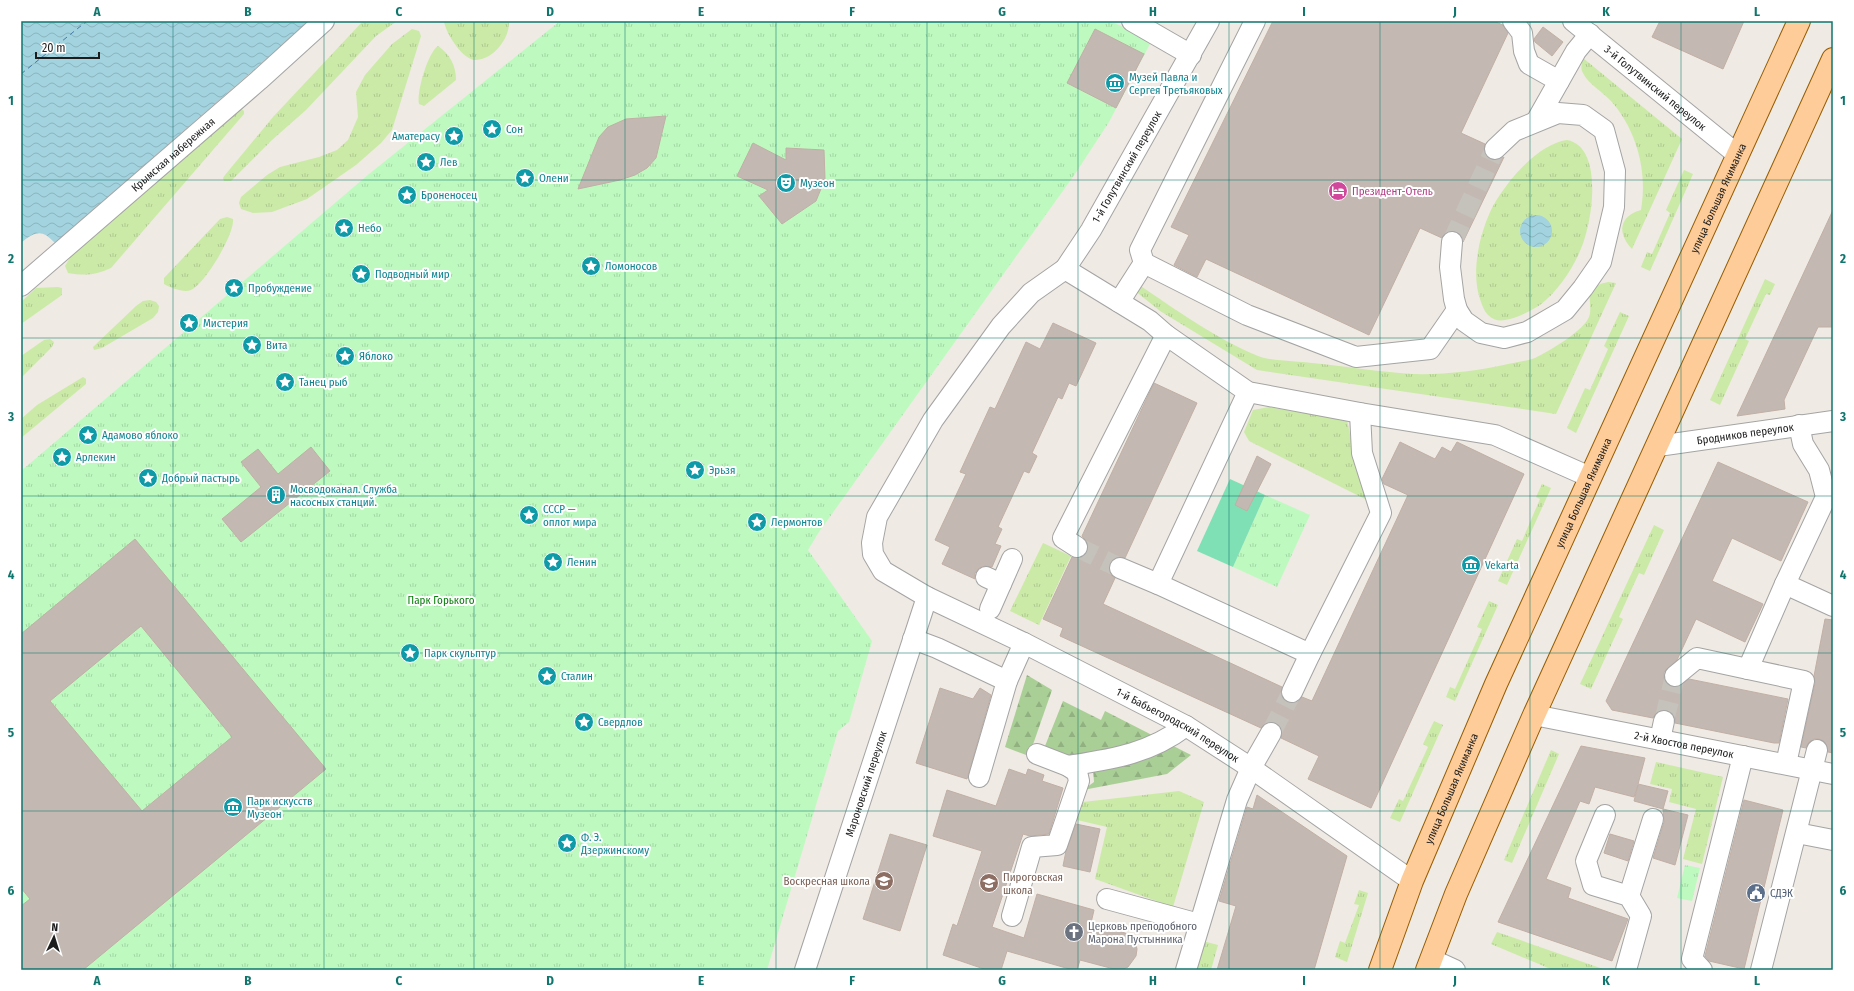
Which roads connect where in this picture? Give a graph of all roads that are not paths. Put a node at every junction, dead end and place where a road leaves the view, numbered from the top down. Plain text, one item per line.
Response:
1 (324, 21) edge
2 (1132, 21) edge
3 (1210, 21) edge
4 (1255, 21) edge
5 (1512, 21) edge
6 (1573, 21) edge
7 (1799, 21) edge
8 (1590, 34) junction
9 (1191, 55) junction
10 (1833, 59) edge
11 (1559, 81) junction
12 (1537, 120) junction
13 (1495, 149) tunnel mouth
14 (1738, 154) junction
15 (1452, 242) tunnel mouth
16 (1144, 263) junction
17 (1065, 268) junction
18 (21, 286) edge
19 (1119, 302) junction
20 (1457, 310) junction
21 (1166, 335) junction
22 (1248, 392) junction
23 (1360, 413) junction
24 (1833, 421) edge
25 (1799, 425) junction
26 (1658, 446) junction
27 (1590, 478) junction
28 (1830, 498) edge
29 (872, 543) joint
30 (1077, 547) tunnel mouth
31 (1012, 559) dead end
32 (1120, 568) tunnel mouth
33 (1158, 584) junction
34 (1785, 584) junction
35 (927, 597) junction
36 (1833, 606) edge
37 (990, 608) dead end
38 (913, 639) junction
39 (1024, 643) junction
40 (1310, 654) junction
41 (1748, 669) junction
42 (1675, 676) tunnel mouth
43 (1007, 682) junction
44 (1292, 692) tunnel mouth
45 (1534, 715) junction
46 (1186, 726) junction
47 (1271, 733) tunnel mouth
48 (1817, 750) dead end
49 (1037, 754) dead end
50 (1743, 756) junction
51 (1786, 764) junction
52 (1068, 766) junction
53 (1251, 768) junction
54 (1813, 770) junction
55 (1833, 774) edge
56 (979, 777) dead end
57 (1604, 815) dead end
58 (1653, 819) dead end
59 (1797, 833) junction
60 (1833, 840) edge
61 (1412, 881) junction
62 (1629, 896) junction
63 (1107, 899) dead end
64 (1012, 916) dead end
65 (1199, 924) junction
66 (1429, 965) edge
67 (805, 970) edge
68 (1186, 970) edge
69 (1380, 970) edge
70 (1455, 970) edge
71 (1626, 970) edge
72 (1702, 970) edge
73 (1761, 970) edge

1 - 18 street, Крымская набережная
2 - 9 street
3 - 9 street, 1-й Голутвинский переулок
4 - 16 street
5 - 11 street
6 - 8 street, 3-й Голутвинский переулок
7 - 14 main road, улица Большая Якиманка
8 - 11 street
8 - 14 street, 3-й Голутвинский переулок
9 - 17 street, 1-й Голутвинский переулок
10 - 26 main road
11 - 12 street
12 - 13 street
12 - 20 street
14 - 27 main road, улица Большая Якиманка
15 - 20 street
16 - 19 street
16 - 20 street
17 - 19 street
17 - 29 street, 1-й Голутвинский переулок
19 - 21 street
21 - 22 street
21 - 30 street
22 - 23 street
22 - 33 street
23 - 27 street
23 - 40 street
24 - 25 street, Бродников переулок
25 - 26 street, Бродников переулок
25 - 28 street
26 - 45 main road
27 - 61 main road, улица Большая Якиманка
28 - 34 street
29 - 35 street, 1-й Бабьегородский переулок
31 - 37 street
32 - 33 street
33 - 40 street
34 - 36 street
34 - 41 street
35 - 38 street, Мароновский переулок
35 - 39 street, 1-й Бабьегородский переулок
38 - 43 street
38 - 67 street, Мароновский переулок
39 - 43 street
39 - 46 street, 1-й Бабьегородский переулок
40 - 44 street
41 - 42 street
41 - 51 street
43 - 56 street
45 - 50 street, 2-й Хвостов переулок
45 - 66 main road
46 - 52 street
46 - 53 street, 1-й Бабьегородский переулок
47 - 53 street
48 - 54 street
49 - 52 street
50 - 51 street, 2-й Хвостов переулок
50 - 72 street
51 - 54 street, 2-й Хвостов переулок
52 - 64 street
53 - 61 street, 1-й Бабьегородский переулок
53 - 65 street
54 - 55 street, 2-й Хвостов переулок
54 - 59 street
57 - 62 street
58 - 62 street
59 - 60 street
59 - 73 street
61 - 69 main road, улица Большая Якиманка
62 - 71 street
63 - 65 street
65 - 68 street
66 - 70 street

